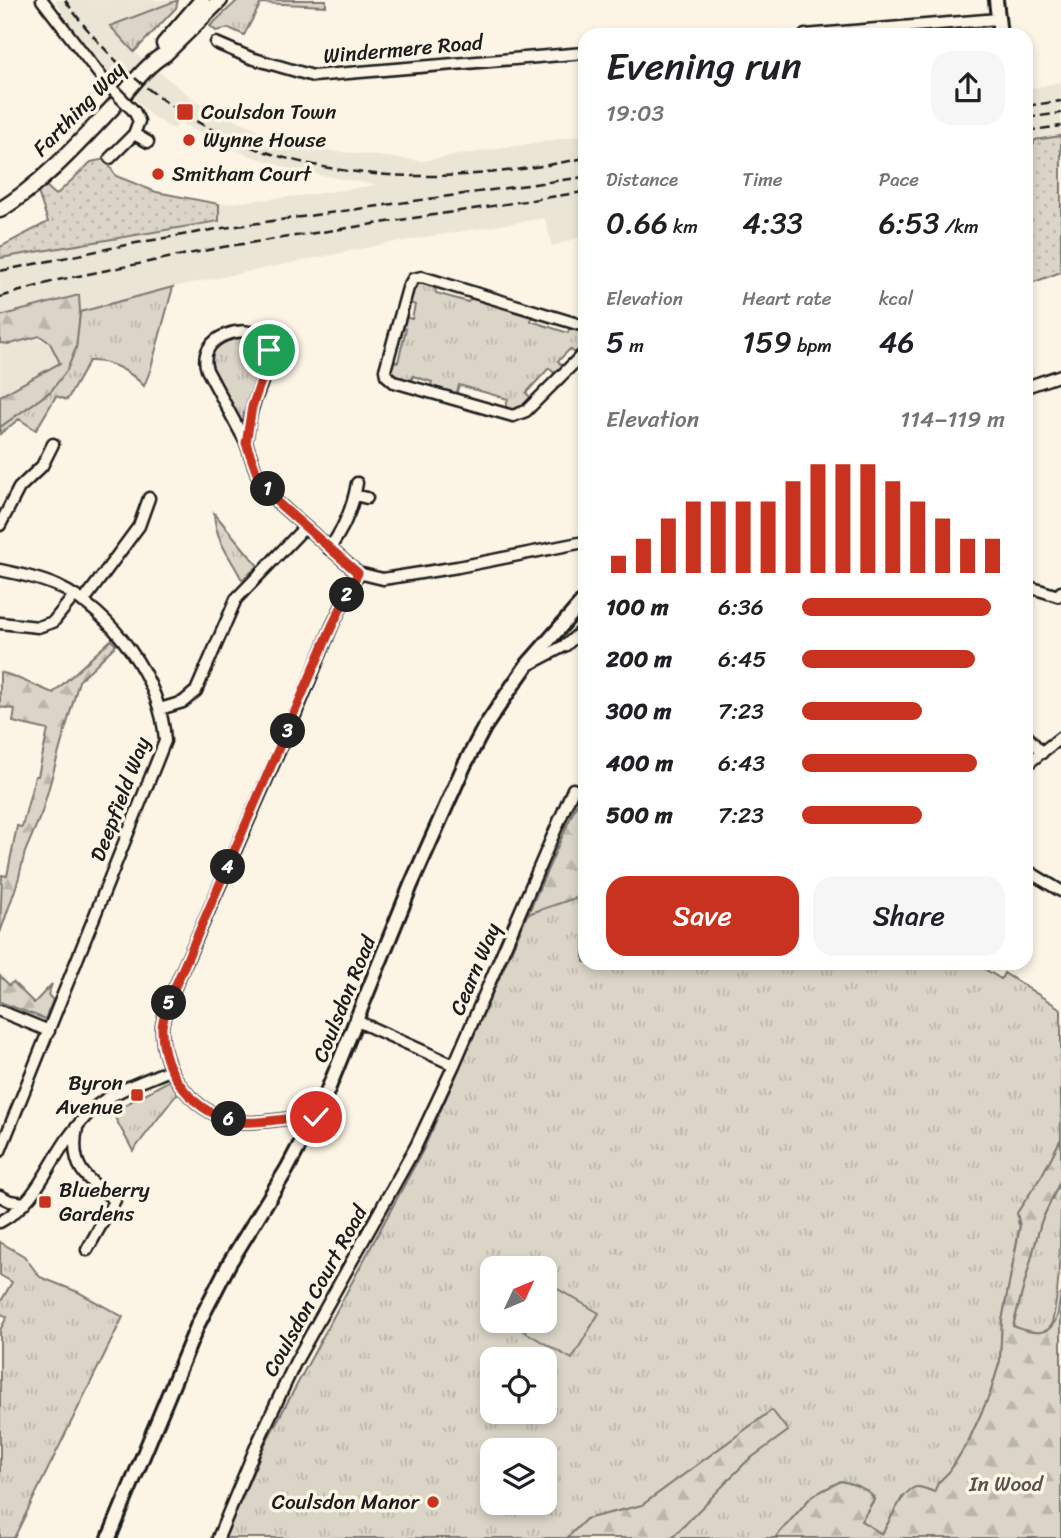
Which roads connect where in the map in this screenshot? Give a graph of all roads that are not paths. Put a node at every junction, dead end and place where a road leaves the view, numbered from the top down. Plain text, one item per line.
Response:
1 (42, 0) edge
2 (202, 0) edge
3 (220, 0) edge
4 (996, 0) edge
5 (998, 19) junction
6 (889, 28) edge
7 (999, 28) edge
8 (216, 43) dead end
9 (578, 54) edge
10 (154, 60) junction
11 (134, 134) junction
12 (148, 142) dead end
13 (110, 158) dead end
14 (0, 210) edge
15 (578, 324) edge
16 (578, 360) edge
17 (1061, 375) edge
18 (1033, 385) edge
19 (246, 443) junction
20 (52, 444) dead end
21 (357, 483) dead end
22 (355, 495) junction
23 (149, 498) dead end
24 (367, 498) dead end
25 (0, 525) edge
26 (304, 527) junction
27 (578, 543) edge
28 (329, 549) junction
29 (0, 570) edge
30 (358, 573) junction
31 (1033, 588) edge
32 (1061, 592) edge
33 (78, 599) junction
34 (578, 607) edge
35 (0, 623) edge
36 (578, 634) edge
37 (527, 666) junction
38 (160, 709) junction
39 (1061, 737) edge
40 (1033, 743) edge
41 (1042, 753) junction
42 (1033, 760) edge
43 (573, 789) dead end
44 (1033, 874) edge
45 (1061, 891) edge
46 (0, 1011) edge
47 (357, 1021) junction
48 (49, 1031) junction
49 (454, 1065) junction
50 (170, 1070) junction
51 (316, 1117) junction
52 (77, 1127) junction
53 (0, 1152) edge
54 (0, 1196) edge
55 (24, 1203) junction
56 (0, 1222) edge
57 (88, 1250) dead end
58 (109, 1538) edge
59 (218, 1538) edge

1 - 11 street, bridge
2 - 10 highway, Farthing Way
3 - 10 highway, Farthing Way
4 - 5 main road
5 - 6 street
5 - 7 main road
8 - 9 street, Windermere Road
10 - 14 highway, Farthing Way
11 - 12 street
11 - 13 street
15 - 16 street
17 - 18 street
19 - 19 street
19 - 26 street
20 - 25 street
21 - 22 street
22 - 24 street
22 - 28 street
23 - 33 street
26 - 28 street
26 - 38 street
27 - 30 street
28 - 30 street
29 - 33 street, Deepfield Way
30 - 50 street
31 - 32 street
33 - 35 street
33 - 38 street, Deepfield Way
34 - 37 main road, Coulsdon Road
36 - 37 street
37 - 47 main road, Coulsdon Road
38 - 48 street, Deepfield Way
39 - 41 street
40 - 41 street
41 - 42 street
43 - 49 street, Cearn Way
44 - 45 street
46 - 48 street
47 - 49 street
47 - 51 main road, Coulsdon Road
48 - 53 street, Deepfield Way
49 - 59 street, Coulsdon Court Road
50 - 51 street
50 - 52 street
51 - 58 main road, Coulsdon Road
52 - 55 street
52 - 57 street
54 - 55 street
55 - 56 street

